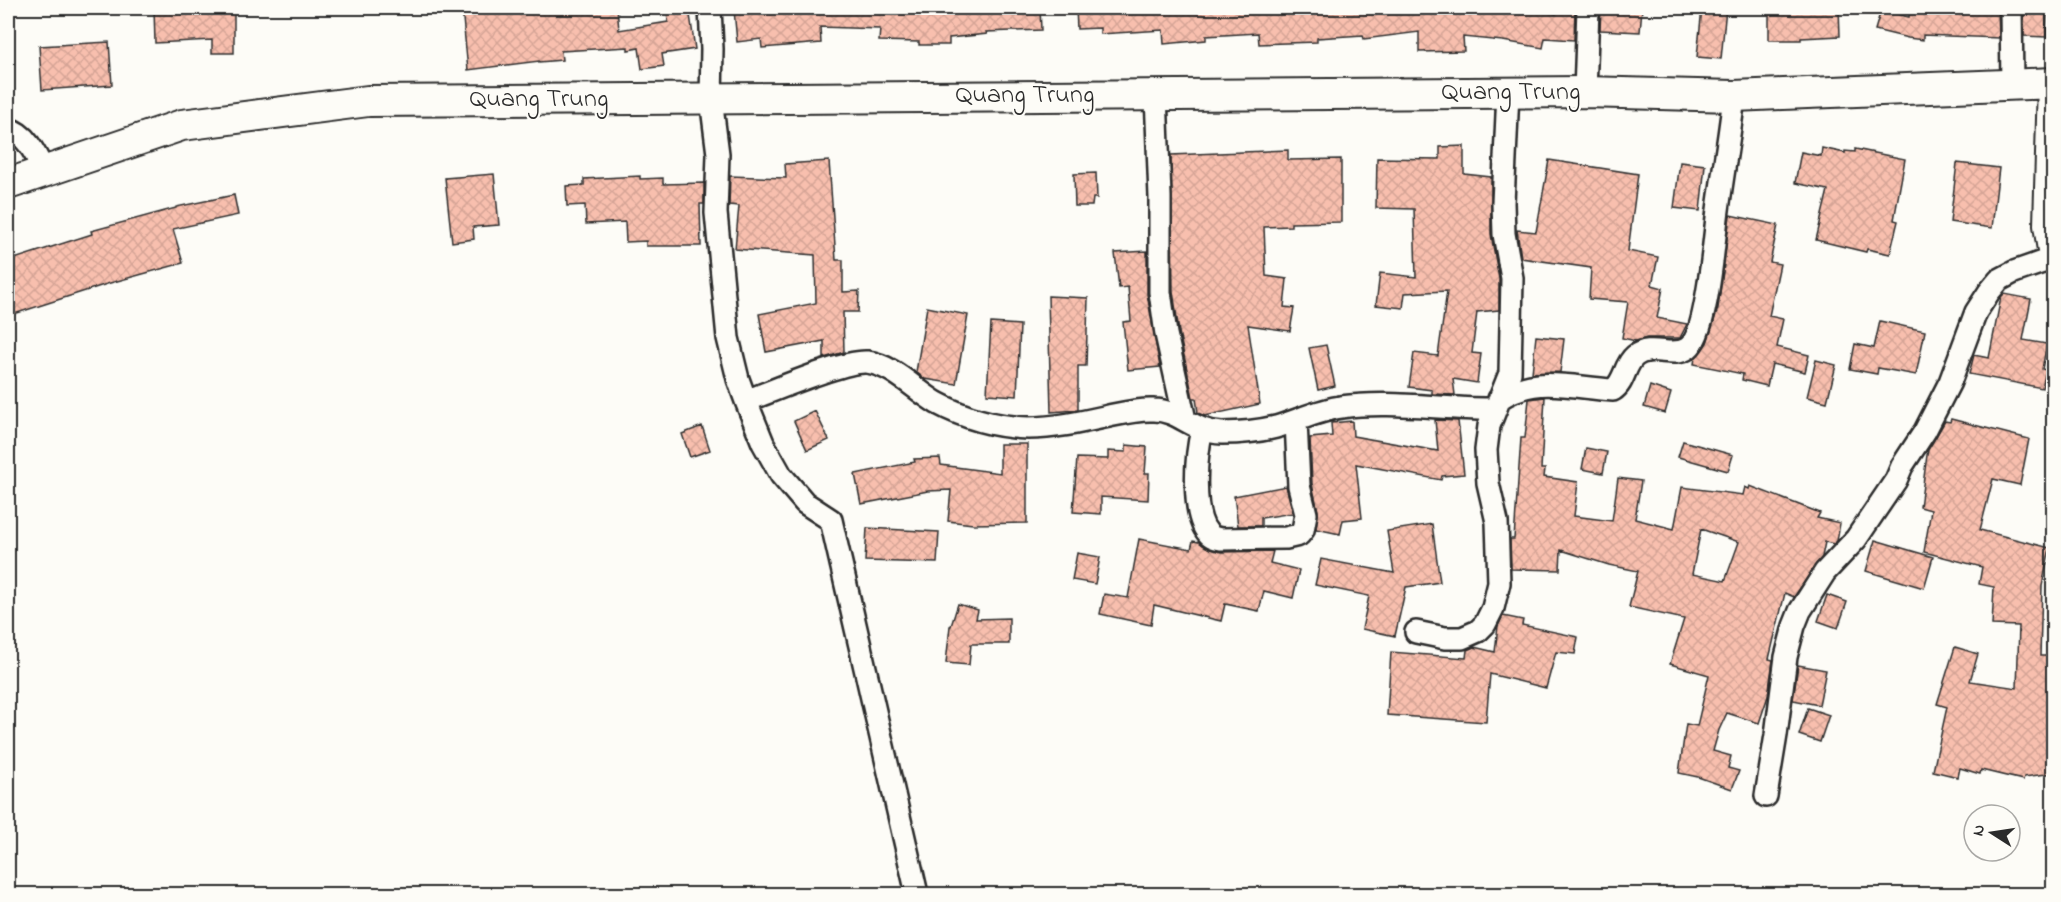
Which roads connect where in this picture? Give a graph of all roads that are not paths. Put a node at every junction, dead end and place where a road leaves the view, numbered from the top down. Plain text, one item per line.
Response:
1 (710, 8) edge
2 (1588, 8) edge
3 (2011, 8) edge
4 (2053, 83) edge
5 (2012, 84) junction
6 (1508, 92) junction
7 (1585, 92) junction
8 (1156, 95) junction
9 (1734, 96) junction
10 (711, 99) junction
11 (8, 129) edge
12 (44, 171) junction
13 (8, 184) edge
14 (2054, 257) edge
15 (746, 401) junction
16 (1497, 404) junction
17 (1296, 421) junction
18 (1194, 425) junction
19 (1416, 633) dead end
20 (1766, 796) dead end
21 (917, 894) edge

1 - 10 street
2 - 7 street
3 - 5 street
4 - 5 main road, Quang Trung
4 - 14 main road
5 - 9 main road, Quang Trung
6 - 7 main road, Quang Trung
6 - 8 main road, Quang Trung
6 - 16 street
7 - 9 main road, Quang Trung
8 - 10 main road, Quang Trung
8 - 18 street
9 - 16 street
10 - 12 main road, Quang Trung
10 - 15 street
11 - 12 street
12 - 13 main road, Quang Trung
14 - 20 street
15 - 18 street
15 - 21 street
16 - 17 street
16 - 19 street
17 - 18 street
17 - 18 street

